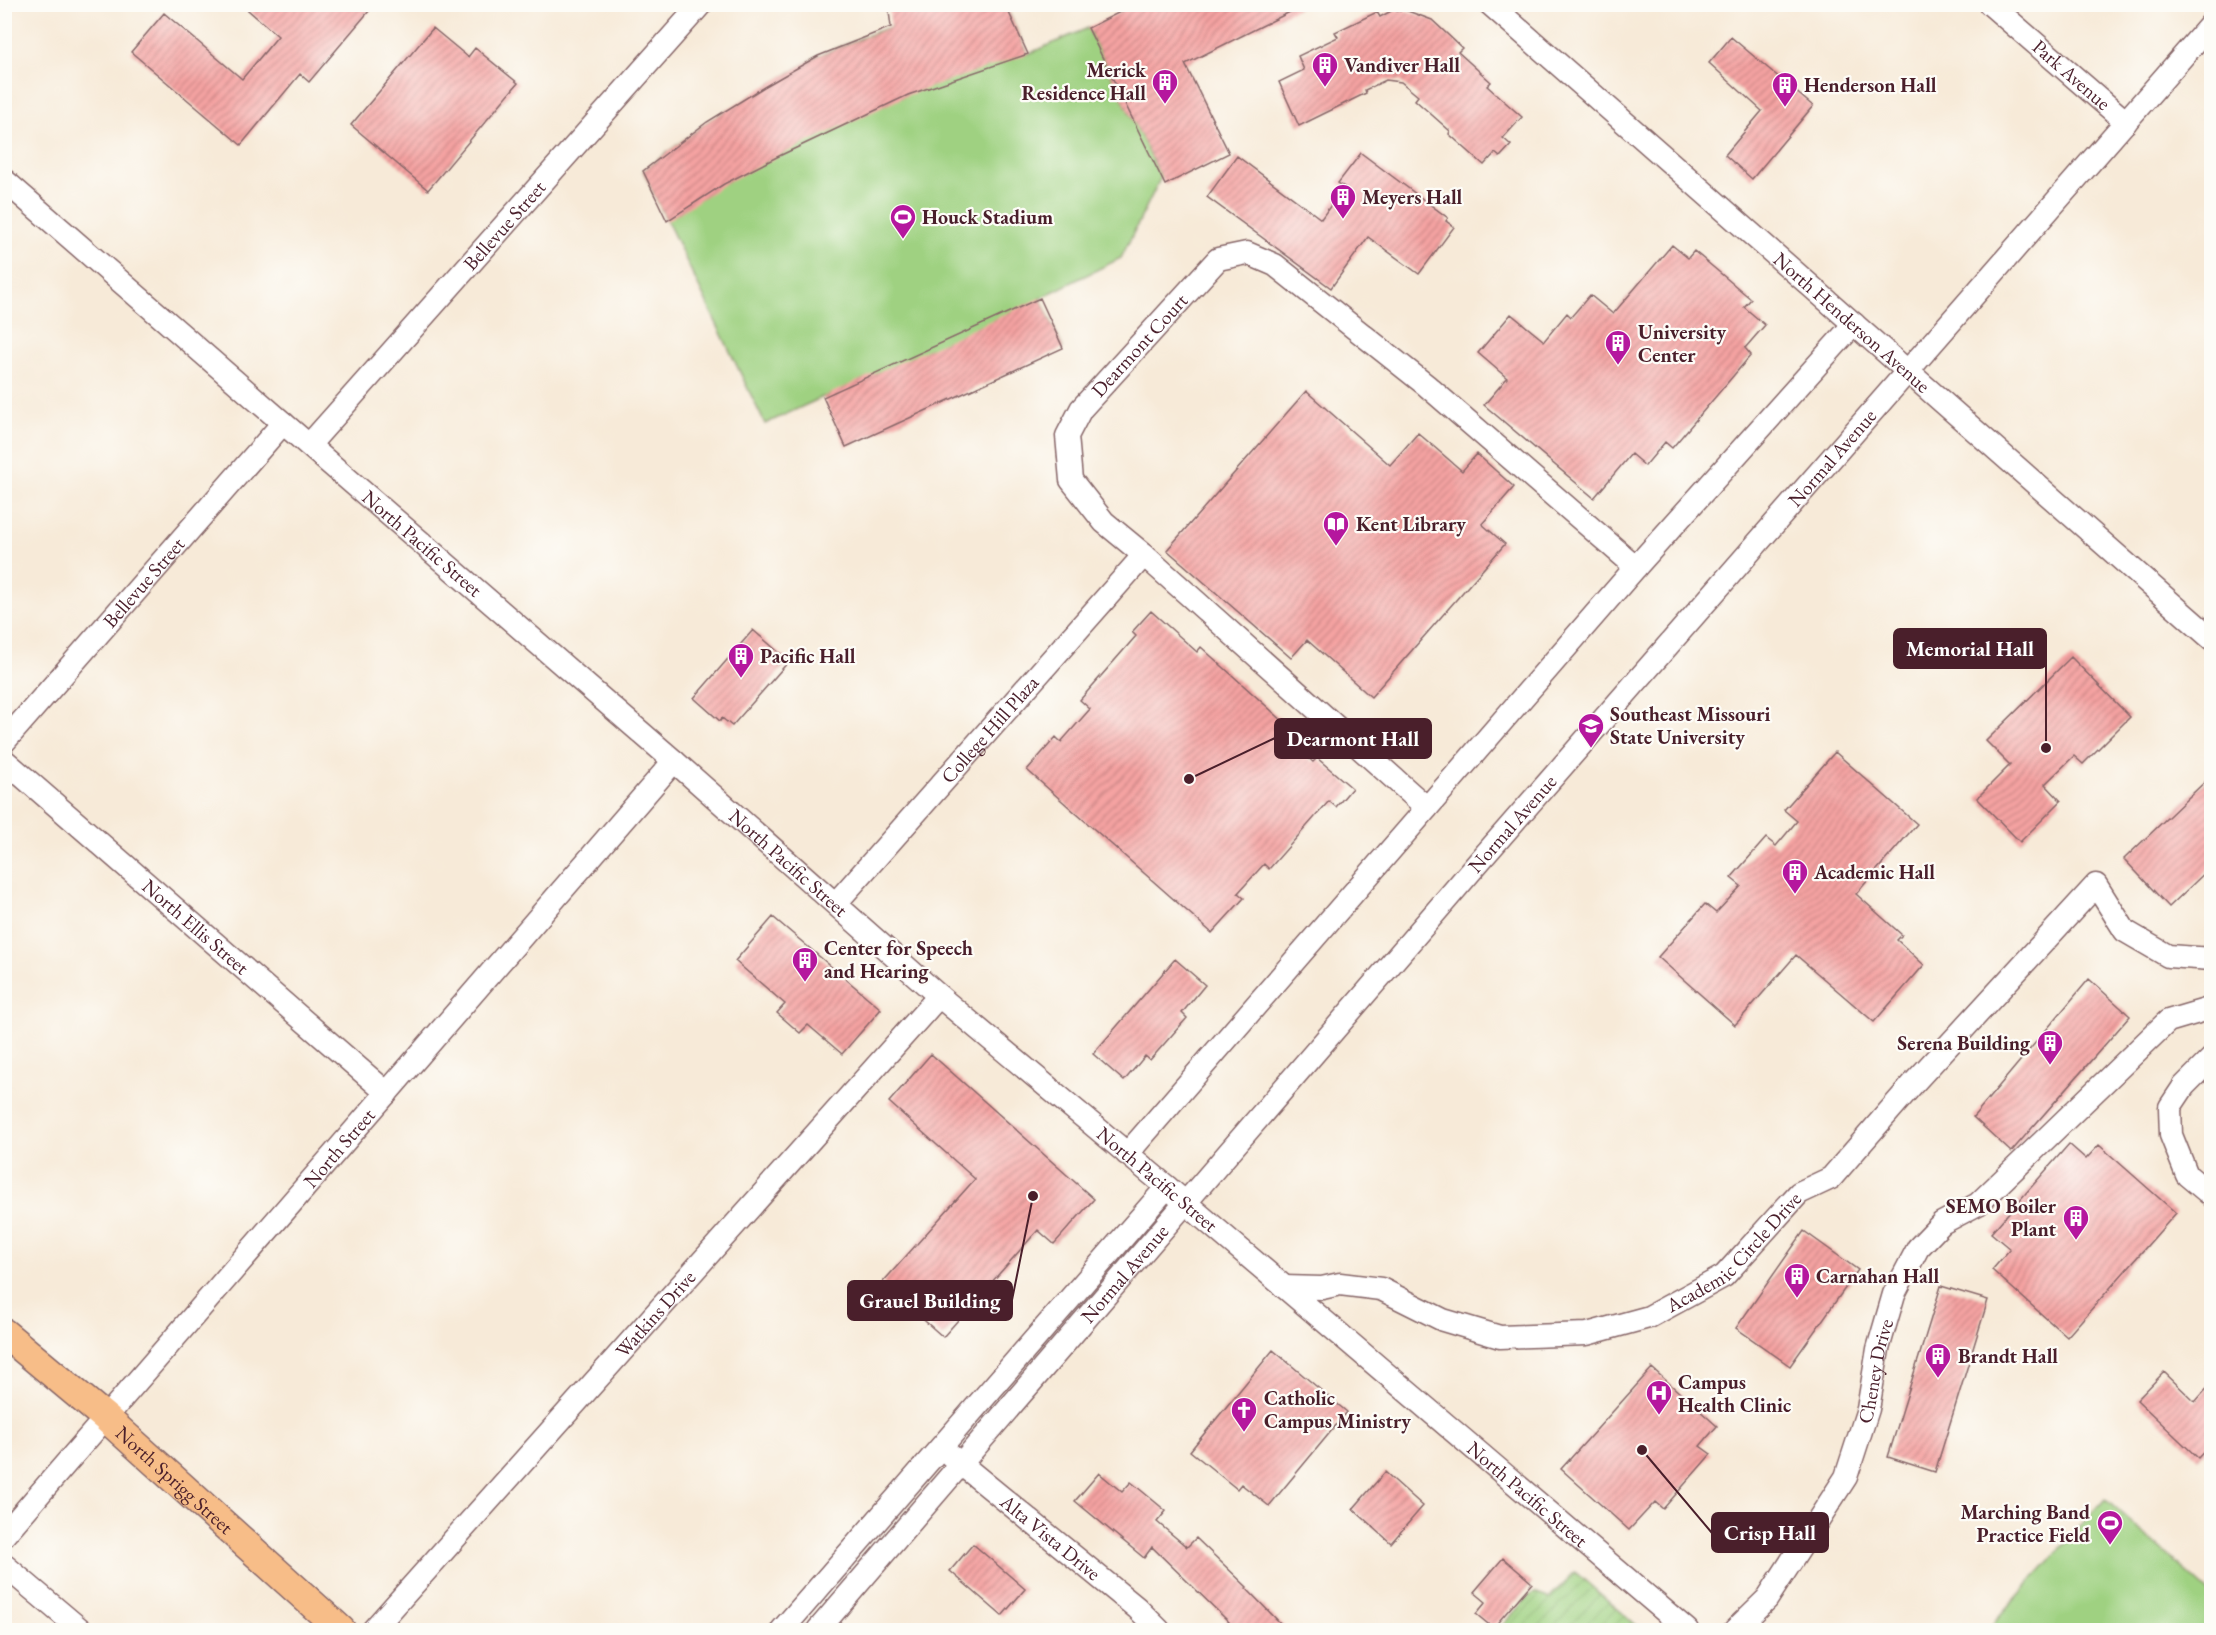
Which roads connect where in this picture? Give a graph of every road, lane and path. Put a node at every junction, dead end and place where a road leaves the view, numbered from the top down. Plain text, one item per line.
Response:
1 (700, 4) edge
2 (1490, 4) edge
3 (1990, 4) edge
4 (2211, 23) edge
5 (2126, 122) junction
6 (4, 180) edge
7 (1854, 324) junction
8 (1907, 372) junction
9 (283, 423) junction
10 (309, 445) junction
11 (1144, 555) junction
12 (1636, 567) junction
13 (2211, 639) edge
14 (4, 742) edge
15 (4, 760) edge
16 (674, 760) junction
17 (1427, 808) junction
18 (836, 903) junction
19 (2211, 958) edge
20 (939, 996) junction
21 (2211, 1008) edge
22 (2211, 1058) edge
23 (387, 1093) junction
24 (1127, 1154) junction
25 (1167, 1187) junction
26 (2211, 1196) edge
27 (1185, 1203) junction
28 (1284, 1287) junction
29 (4, 1333) edge
30 (106, 1418) junction
31 (942, 1448) junction
32 (961, 1464) junction
33 (4, 1535) edge
34 (4, 1565) edge
35 (81, 1630) edge
36 (341, 1630) edge
37 (373, 1630) edge
38 (782, 1630) edge
39 (818, 1630) edge
40 (1159, 1630) edge
41 (1687, 1630) edge
42 (1735, 1630) edge

1 - 10 street, Bellevue Street
2 - 7 street, North Henderson Avenue
3 - 5 street, Park Avenue
4 - 5 street, Normal Avenue
5 - 8 street, Normal Avenue
6 - 9 street, North Pacific Street
7 - 8 street, North Henderson Avenue
7 - 12 street
8 - 13 street, North Henderson Avenue
8 - 27 street, Normal Avenue
9 - 10 street, North Pacific Street
9 - 14 street, Bellevue Street
10 - 16 street, North Pacific Street
11 - 12 street, Dearmont Court
11 - 17 street, Dearmont Court
11 - 18 street, College Hill Plaza
12 - 17 street
15 - 23 street, North Ellis Street
16 - 18 street, North Pacific Street
16 - 23 street, North Street
17 - 24 street
18 - 20 street, North Pacific Street
19 - 28 street, Academic Circle Drive
20 - 24 street, North Pacific Street
20 - 37 street, Watkins Drive
21 - 42 street, Cheney Drive
22 - 26 street
23 - 30 street, North Street
24 - 25 street, North Pacific Street
25 - 27 street, North Pacific Street
25 - 31 street, Normal Avenue
27 - 28 street, North Pacific Street
27 - 32 street, Normal Avenue
28 - 41 street, North Pacific Street
29 - 30 main road, North Sprigg Street
30 - 33 street, North Street
30 - 36 main road, North Sprigg Street
31 - 32 street, Alta Vista Drive
31 - 38 street, Normal Avenue
32 - 39 street, Normal Avenue
32 - 40 street, Alta Vista Drive
34 - 35 street

